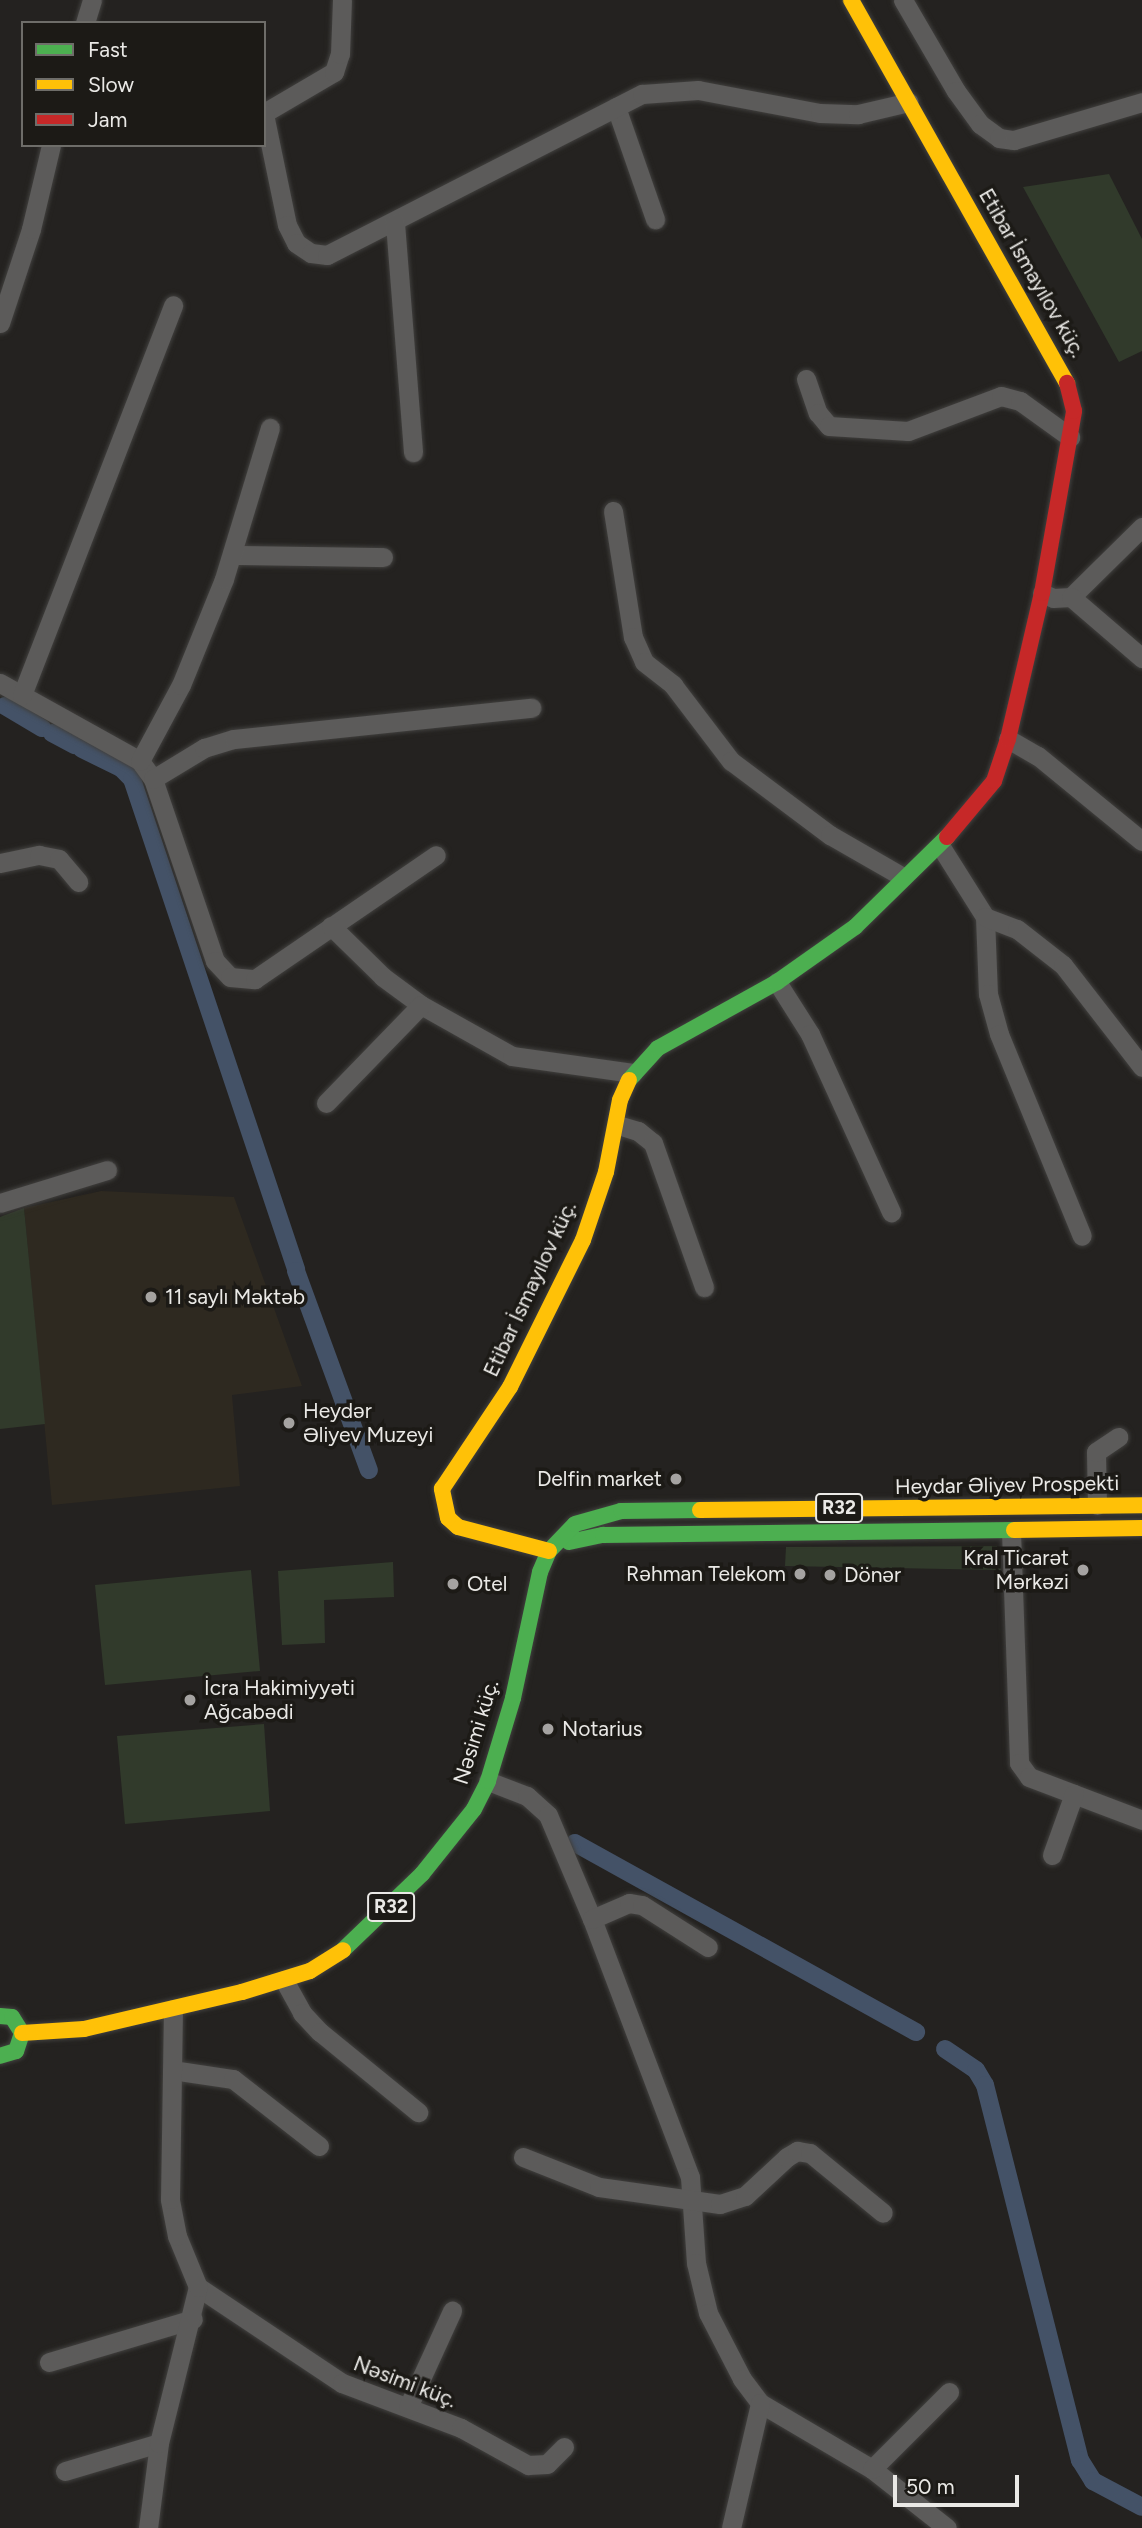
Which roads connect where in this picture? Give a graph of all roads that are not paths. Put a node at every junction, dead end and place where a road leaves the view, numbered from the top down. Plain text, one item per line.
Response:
1 (93, 0) edge
2 (342, 0) edge
3 (851, 0) edge
4 (903, 0) edge
5 (86, 21) edge
6 (909, 102) junction
7 (1142, 102) edge
8 (616, 107) junction
9 (266, 113) edge
10 (266, 124) edge
11 (51, 147) edge
12 (655, 219) dead end
13 (395, 223) junction
14 (173, 305) dead end
15 (0, 323) edge
16 (806, 379) dead end
17 (270, 428) dead end
18 (1070, 437) junction
19 (413, 452) dead end
20 (613, 511) dead end
21 (1142, 527) edge
22 (232, 555) junction
23 (383, 557) dead end
24 (1042, 593) junction
25 (1071, 597) junction
26 (1142, 658) edge
27 (0, 683) edge
28 (22, 695) junction
29 (531, 708) dead end
30 (1009, 739) junction
31 (140, 761) junction
32 (153, 779) junction
33 (1142, 841) edge
34 (941, 847) junction
35 (436, 855) dead end
36 (0, 863) edge
37 (903, 877) junction
38 (78, 882) dead end
39 (985, 917) junction
40 (331, 926) junction
41 (777, 982) junction
42 (421, 1005) junction
43 (1142, 1068) edge
44 (633, 1073) junction
45 (327, 1103) dead end
46 (618, 1125) junction
47 (107, 1170) dead end
48 (0, 1203) edge
49 (891, 1212) dead end
50 (1082, 1236) dead end
51 (704, 1287) dead end
52 (1118, 1437) dead end
53 (1097, 1505) junction
54 (1142, 1505) edge
55 (1142, 1528) edge
56 (1011, 1531) junction
57 (549, 1550) junction
58 (488, 1781) junction
59 (1074, 1794) junction
60 (1142, 1820) edge
61 (1052, 1855) dead end
62 (592, 1919) junction
63 (708, 1947) dead end
64 (284, 1980) junction
65 (173, 2009) junction
66 (0, 2016) edge
67 (22, 2033) junction
68 (0, 2056) edge
69 (172, 2070) junction
70 (418, 2112) dead end
71 (319, 2146) dead end
72 (523, 2157) dead end
73 (695, 2204) junction
74 (883, 2213) dead end
75 (198, 2287) junction
76 (452, 2311) dead end
77 (193, 2319) junction
78 (48, 2362) dead end
79 (949, 2392) dead end
80 (760, 2403) junction
81 (408, 2407) junction
82 (159, 2443) junction
83 (564, 2447) dead end
84 (873, 2469) junction
85 (65, 2471) dead end
86 (148, 2528) edge
87 (731, 2528) edge
88 (947, 2528) edge

1 - 5 street
2 - 9 street
3 - 6 main road, Etibar İsmayılov küç.
4 - 7 street
6 - 8 street
6 - 18 main road, Etibar İsmayılov küç.
8 - 12 street
8 - 13 street
10 - 13 street
11 - 15 street
13 - 19 street
14 - 28 street
16 - 18 street
17 - 22 street
18 - 24 main road, Etibar İsmayılov küç.
20 - 37 street
21 - 25 street
22 - 23 street
22 - 31 street
24 - 25 street
24 - 30 main road, Etibar İsmayılov küç.
25 - 26 street
27 - 28 street
28 - 31 street
29 - 32 street
30 - 33 street
30 - 34 main road, Etibar İsmayılov küç.
31 - 32 street
32 - 40 street
34 - 37 main road, Etibar İsmayılov küç.
34 - 39 street
35 - 40 street
36 - 38 street
37 - 41 main road, Etibar İsmayılov küç.
39 - 43 street
39 - 50 street
40 - 42 street
41 - 44 main road, Etibar İsmayılov küç.
41 - 49 street
42 - 44 street
42 - 45 street
44 - 46 main road, Etibar İsmayılov küç.
46 - 51 street
46 - 57 main road, Etibar İsmayılov küç.
47 - 48 street
52 - 53 street
53 - 54 main road, Heydar Əliyev Prospekti / R32
53 - 57 main road, Heydar Əliyev Prospekti / R32
55 - 56 main road, R32
56 - 57 main road, R32
56 - 59 street
57 - 58 main road, Nəsimi küç. / R32
58 - 62 street
58 - 64 main road, Nəsimi küç. / R32
59 - 60 street
59 - 61 street
62 - 63 street
62 - 73 street
64 - 65 main road, Nəsimi küç. / R32
64 - 70 street
65 - 67 main road, Nəsimi küç. / R32
65 - 69 street
66 - 67 main road
67 - 68 main road
69 - 71 street
69 - 75 street
72 - 73 street
73 - 74 street
73 - 80 street
75 - 77 street
75 - 81 street, Nəsimi küç.
76 - 81 street
77 - 78 street
77 - 82 street
79 - 84 street
80 - 84 street
80 - 87 street
81 - 83 street, Nəsimi küç.
82 - 85 street
82 - 86 street
84 - 88 street

